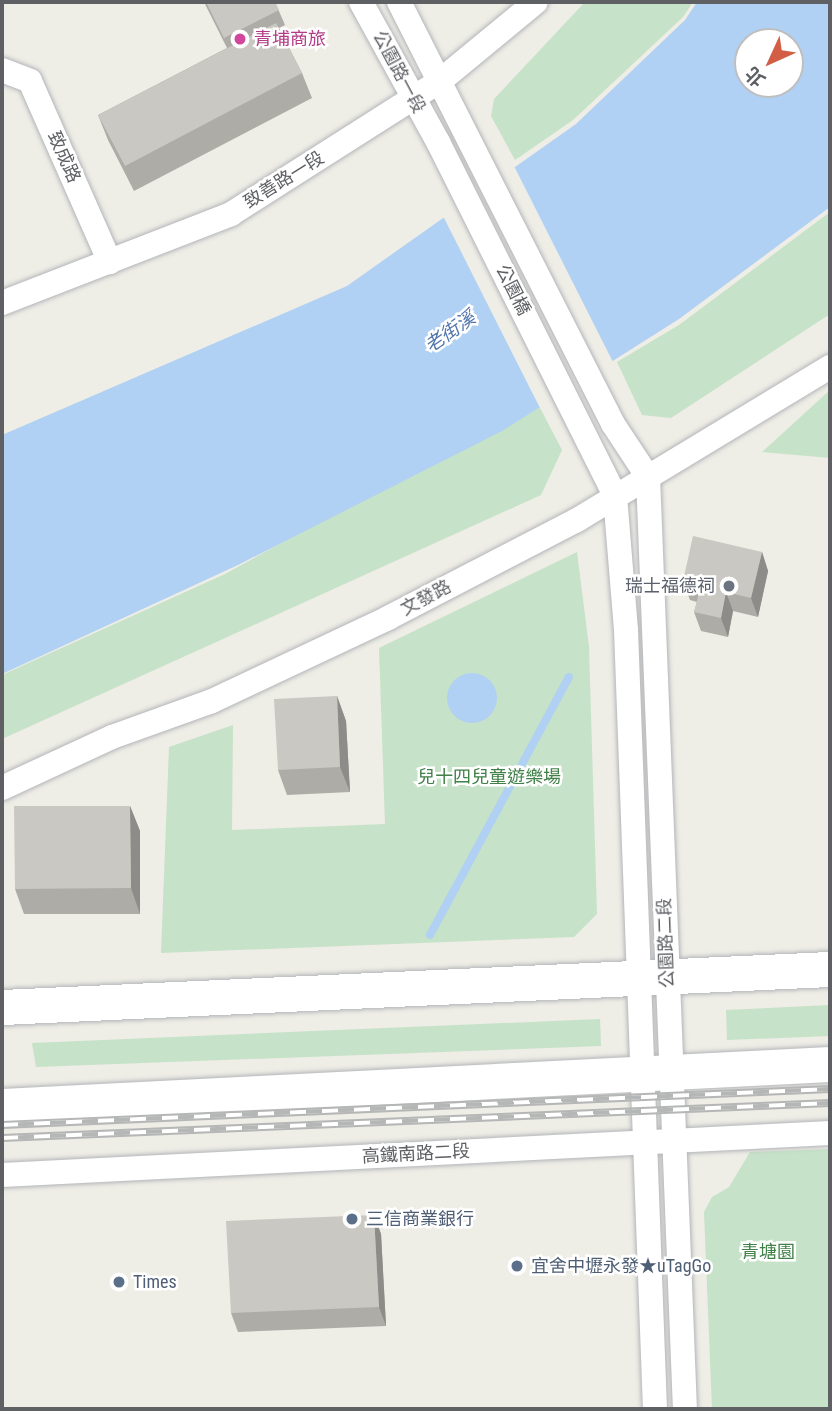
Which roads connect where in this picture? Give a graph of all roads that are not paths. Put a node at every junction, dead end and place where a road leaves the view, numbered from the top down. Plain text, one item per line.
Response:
1 (361, 2) edge
2 (399, 2) edge
3 (536, 2) edge
4 (2, 69) edge
5 (440, 81) junction
6 (413, 100) junction
7 (464, 129) joint
8 (438, 142) joint
9 (110, 262) junction
10 (2, 303) edge
11 (830, 367) edge
12 (648, 477) junction
13 (615, 496) junction
14 (2, 788) edge
15 (830, 969) edge
16 (652, 979) junction
17 (2, 1007) edge
18 (830, 1064) edge
19 (655, 1073) junction
20 (2, 1106) edge
21 (830, 1133) edge
22 (673, 1142) junction
23 (643, 1143) junction
24 (2, 1175) edge
25 (655, 1409) edge
26 (685, 1409) edge

1 - 6 street, 公園路一段
2 - 5 street, 公園路一段
3 - 5 street, 致善路一段
4 - 9 street, 致成路
5 - 6 street, 致善路一段
5 - 7 street, 公園路一段
6 - 8 street, 公園路一段
6 - 9 street, 致善路一段
7 - 12 street, 公園橋
8 - 13 street, 公園橋
9 - 10 street, 致善路一段
11 - 12 street, 文發路
12 - 13 street, 文發路
12 - 16 street, 公園路二段
13 - 14 street, 文發路
13 - 16 street, 公園路二段
15 - 16 street
16 - 17 street
16 - 19 street, 公園路二段
18 - 19 street
19 - 20 street
19 - 22 street, 公園路二段
19 - 23 street, 公園路二段
21 - 22 street, 高鐵南路二段
22 - 23 street, 高鐵南路二段
22 - 26 street, 公園路二段
23 - 24 street, 高鐵南路二段
23 - 25 street, 公園路二段

